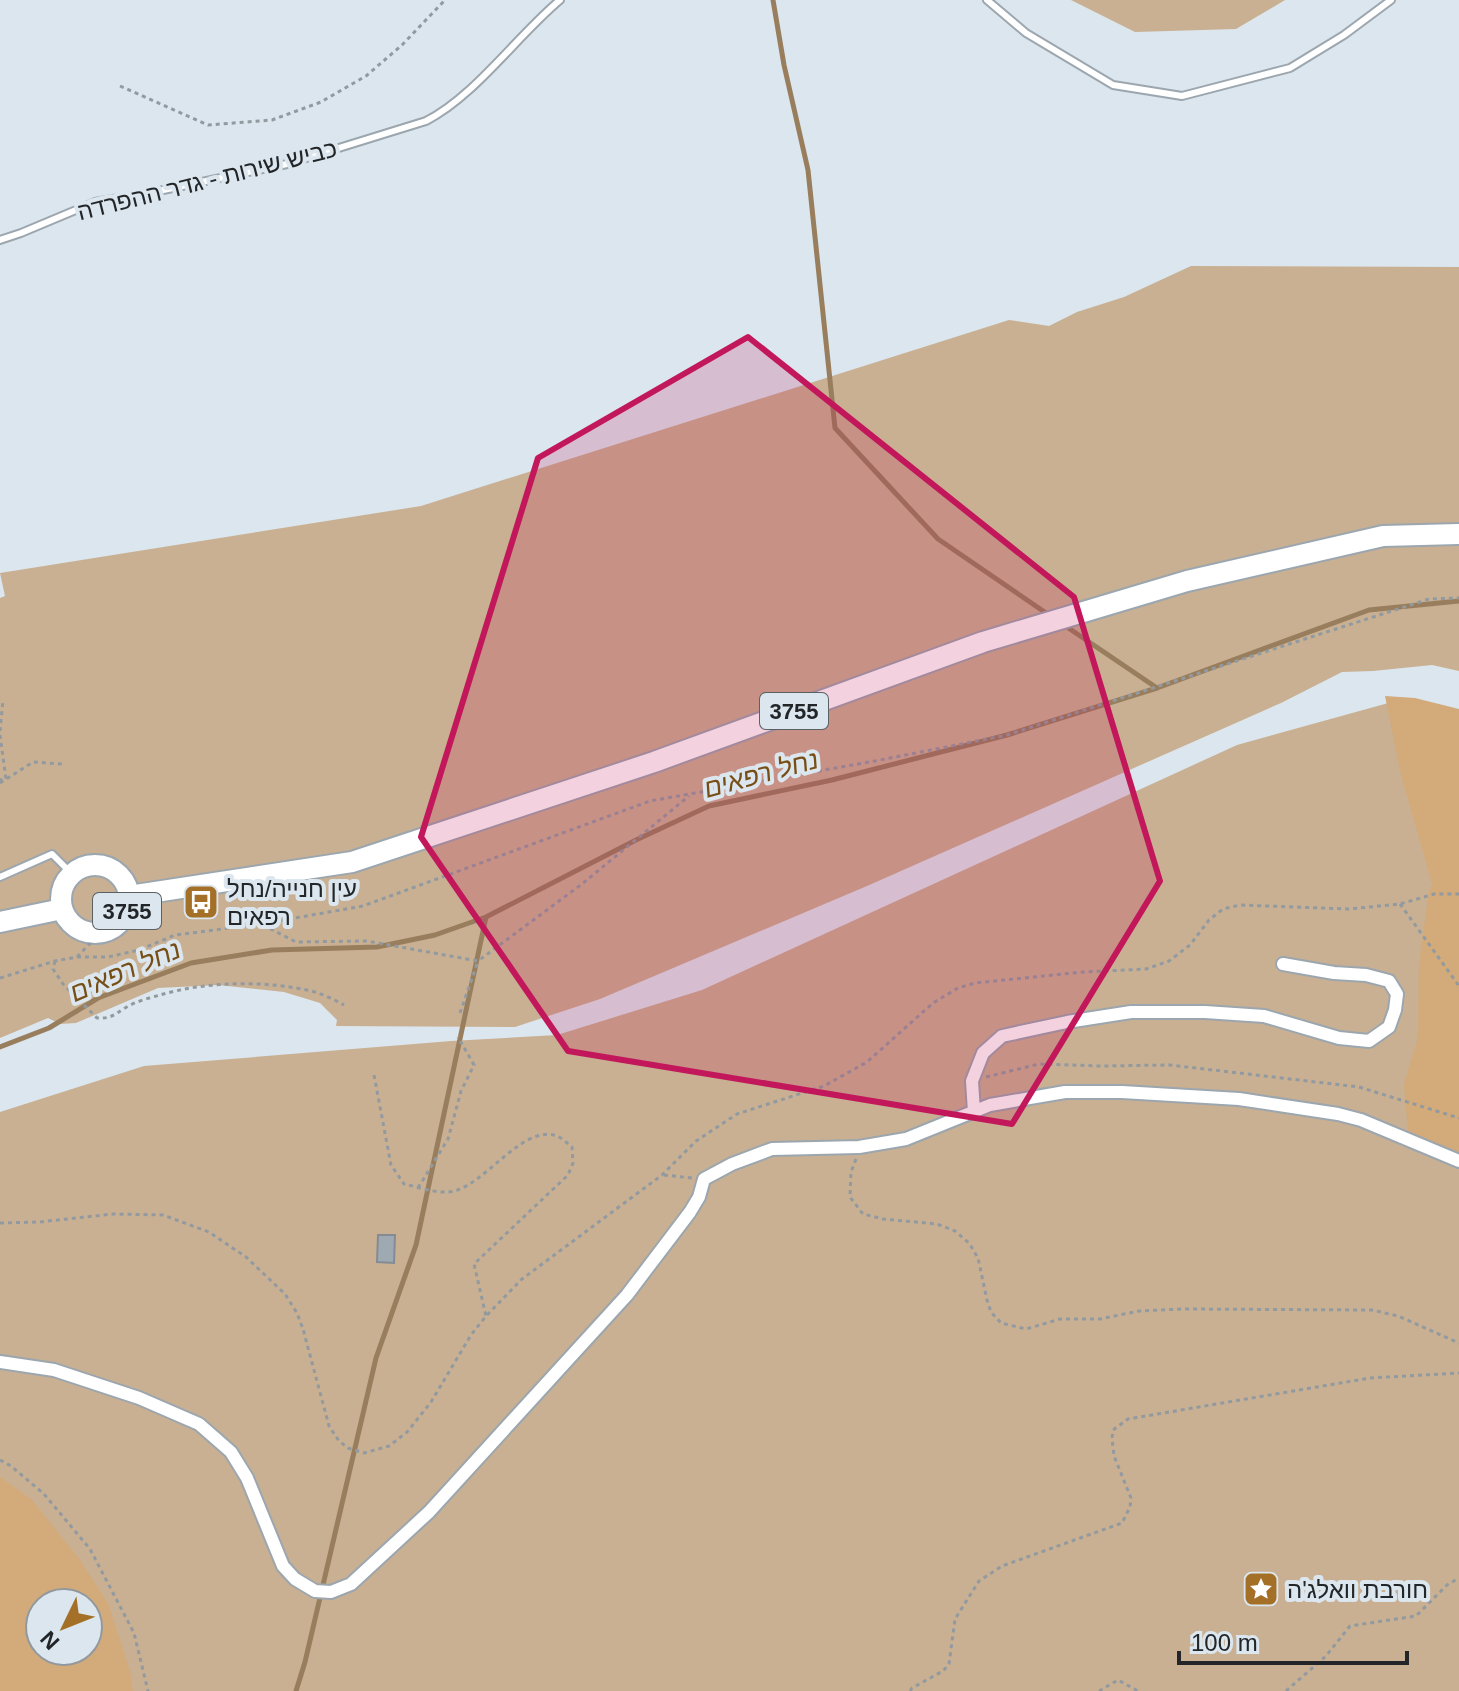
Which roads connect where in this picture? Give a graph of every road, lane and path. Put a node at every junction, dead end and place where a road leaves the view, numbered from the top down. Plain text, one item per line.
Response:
1 (445, 0) edge
2 (560, 0) edge
3 (987, 0) edge
4 (1391, 0) edge
5 (120, 86) dead end
6 (0, 240) edge
7 (1459, 534) edge
8 (1459, 598) edge
9 (3, 700) dead end
10 (0, 733) edge
11 (62, 764) dead end
12 (6, 779) junction
13 (0, 781) edge
14 (692, 794) junction
15 (72, 874) junction
16 (0, 877) edge
17 (1459, 894) edge
18 (129, 896) junction
19 (1400, 904) junction
20 (62, 909) junction
21 (0, 922) edge
22 (261, 924) junction
23 (99, 934) junction
24 (77, 957) junction
25 (55, 961) junction
26 (478, 961) junction
27 (1283, 964) dead end
28 (0, 978) edge
29 (1459, 986) edge
30 (344, 1005) dead end
31 (460, 1013) dead end
32 (458, 1037) dead end
33 (374, 1075) dead end
34 (972, 1081) junction
35 (974, 1112) junction
36 (1459, 1118) edge
37 (859, 1147) junction
38 (1459, 1161) edge
39 (662, 1175) junction
40 (704, 1179) junction
41 (418, 1188) junction
42 (0, 1223) edge
43 (486, 1316) junction
44 (1459, 1343) edge
45 (0, 1362) edge
46 (1459, 1373) edge
47 (0, 1460) edge
48 (1459, 1578) edge
49 (148, 1691) edge
50 (910, 1691) edge
51 (1099, 1691) edge
52 (1138, 1691) edge
53 (1286, 1691) edge

1 - 5 path
2 - 6 lane, כביש שירות - גדר ההפרדה
3 - 4 lane
7 - 18 main road, 3755
8 - 14 path
9 - 10 path
10 - 12 path
11 - 12 path
12 - 13 path
14 - 22 path
14 - 26 path
15 - 16 lane
15 - 18 main road, 3755
15 - 20 main road, 3755
17 - 19 path
18 - 23 main road, 3755
19 - 29 path
19 - 39 path
20 - 21 main road, 3755
20 - 23 main road, 3755
22 - 24 path
22 - 26 path
23 - 24 path
24 - 25 path
25 - 28 path
25 - 30 path
26 - 31 path
27 - 34 street
32 - 41 path
33 - 41 path
34 - 35 street
34 - 36 path
35 - 37 street
35 - 38 street
37 - 40 street
37 - 44 path
39 - 40 path
39 - 43 path
40 - 45 street
41 - 43 path
42 - 43 path
46 - 50 path
47 - 49 path
48 - 53 path
51 - 52 path

